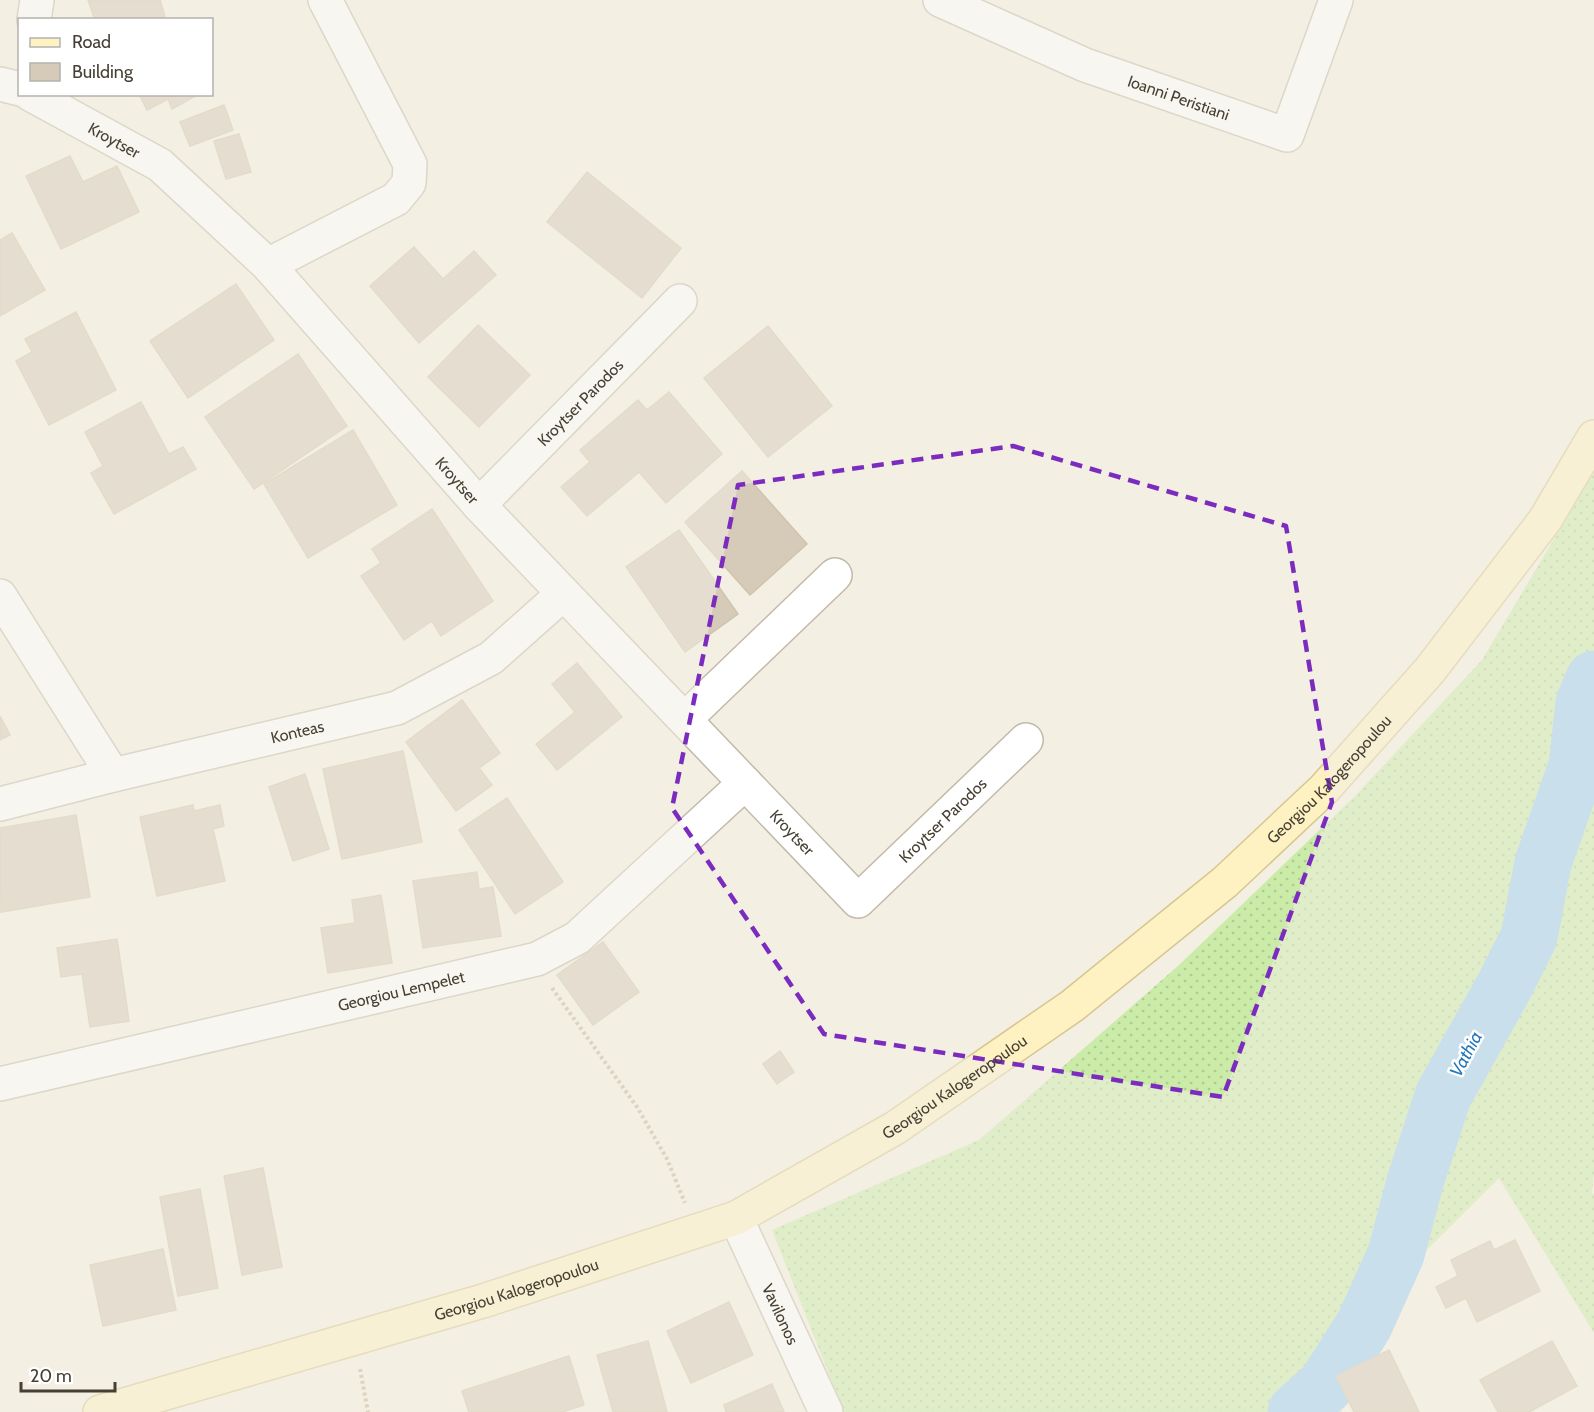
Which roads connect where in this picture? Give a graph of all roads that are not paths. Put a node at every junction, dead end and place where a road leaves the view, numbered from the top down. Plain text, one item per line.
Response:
1 (37, 0) edge
2 (326, 0) edge
3 (940, 0) edge
4 (1336, 0) edge
5 (34, 18) edge
6 (0, 84) edge
7 (18, 88) edge
8 (34, 96) edge
9 (268, 265) junction
10 (680, 301) dead end
11 (1594, 437) edge
12 (479, 505) junction
13 (834, 575) dead end
14 (563, 594) junction
15 (0, 596) edge
16 (685, 719) junction
17 (1026, 740) dead end
18 (113, 774) junction
19 (745, 783) junction
20 (0, 804) edge
21 (858, 901) joint
22 (0, 1084) edge
23 (736, 1218) junction
24 (100, 1412) edge
25 (826, 1412) edge

1 - 5 street
2 - 9 street
3 - 4 street, Ioanni Peristiani
6 - 7 street
8 - 9 street, Kroytser
9 - 12 street, Kroytser
10 - 12 street, Kroytser Parodos
11 - 23 street, Georgiou Kalogeropoulou
12 - 14 street, Kroytser
13 - 16 street
14 - 16 street, Kroytser
14 - 18 street, Konteas
15 - 18 street
16 - 19 street, Kroytser
17 - 21 street, Kroytser Parodos
18 - 20 street, Konteas
19 - 21 street, Kroytser
19 - 22 street, Georgiou Lempelet
23 - 24 street, Georgiou Kalogeropoulou
23 - 25 street, Vavilonos

